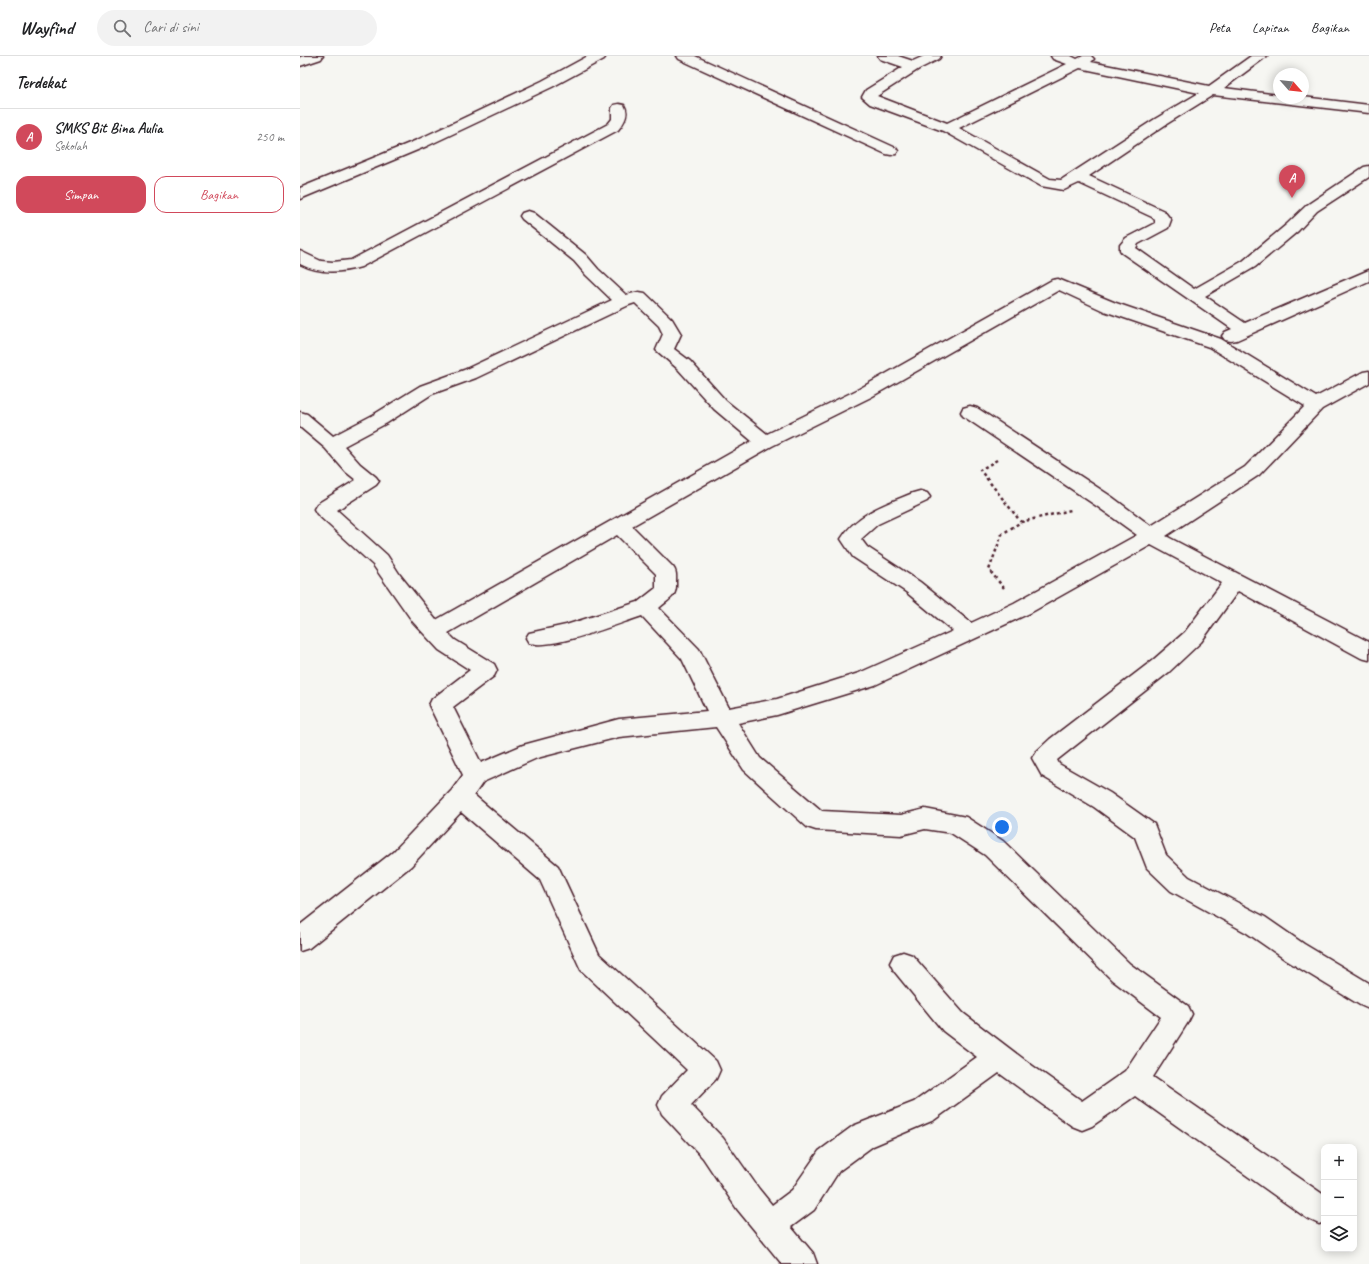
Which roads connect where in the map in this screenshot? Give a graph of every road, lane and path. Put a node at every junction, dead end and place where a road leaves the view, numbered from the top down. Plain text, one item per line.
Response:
1 (316, 56) edge
2 (599, 56) edge
3 (684, 56) edge
4 (885, 56) edge
5 (934, 56) edge
6 (1058, 56) edge
7 (1260, 56) edge
8 (1086, 60) edge
9 (300, 62) edge
10 (914, 66) junction
11 (1211, 91) junction
12 (619, 108) dead end
13 (1369, 109) edge
14 (948, 128) junction
15 (891, 151) dead end
16 (1369, 170) edge
17 (1078, 177) junction
18 (300, 194) edge
19 (528, 216) dead end
20 (300, 256) edge
21 (1369, 275) edge
22 (1193, 296) junction
23 (623, 301) junction
24 (1244, 330) junction
25 (1215, 343) junction
26 (1369, 376) edge
27 (1316, 405) junction
28 (970, 412) dead end
29 (300, 418) edge
30 (765, 442) junction
31 (332, 444) junction
32 (1020, 446) junction
33 (920, 497) dead end
34 (1105, 502) junction
35 (1021, 522) junction
36 (619, 525) junction
37 (1151, 536) junction
38 (1235, 581) junction
39 (646, 608) junction
40 (1022, 608) junction
41 (434, 631) junction
42 (968, 632) junction
43 (537, 638) dead end
44 (1369, 652) edge
45 (722, 718) junction
46 (475, 776) junction
47 (460, 797) junction
48 (300, 940) edge
49 (903, 963) dead end
50 (1369, 997) edge
51 (999, 1057) junction
52 (1135, 1080) junction
53 (1319, 1209) dead end
54 (769, 1225) junction
55 (802, 1264) edge

1 - 9 street
2 - 18 street
3 - 15 street
4 - 10 street
5 - 10 street
6 - 8 street
7 - 11 street
8 - 11 street
8 - 14 street
10 - 14 street
11 - 13 street
11 - 17 street
12 - 20 street
14 - 17 street
16 - 22 street
17 - 22 street
19 - 23 street
21 - 24 street
22 - 24 street
23 - 30 street
23 - 31 street
24 - 25 street
25 - 27 street
25 - 30 street
26 - 27 street
27 - 37 street
28 - 32 street
29 - 31 street
30 - 36 street
31 - 41 street
32 - 34 street
32 - 35 path
33 - 42 street
34 - 35 path
34 - 37 street
35 - 40 path
36 - 39 street
36 - 41 street
37 - 38 street
37 - 40 street
38 - 44 street
38 - 50 street
39 - 43 street
39 - 45 street
40 - 42 street
41 - 46 street
42 - 45 street
45 - 46 street
45 - 52 street
46 - 47 street
47 - 48 street
47 - 54 street
49 - 51 street
51 - 52 street
51 - 54 street
52 - 53 street
54 - 55 street

